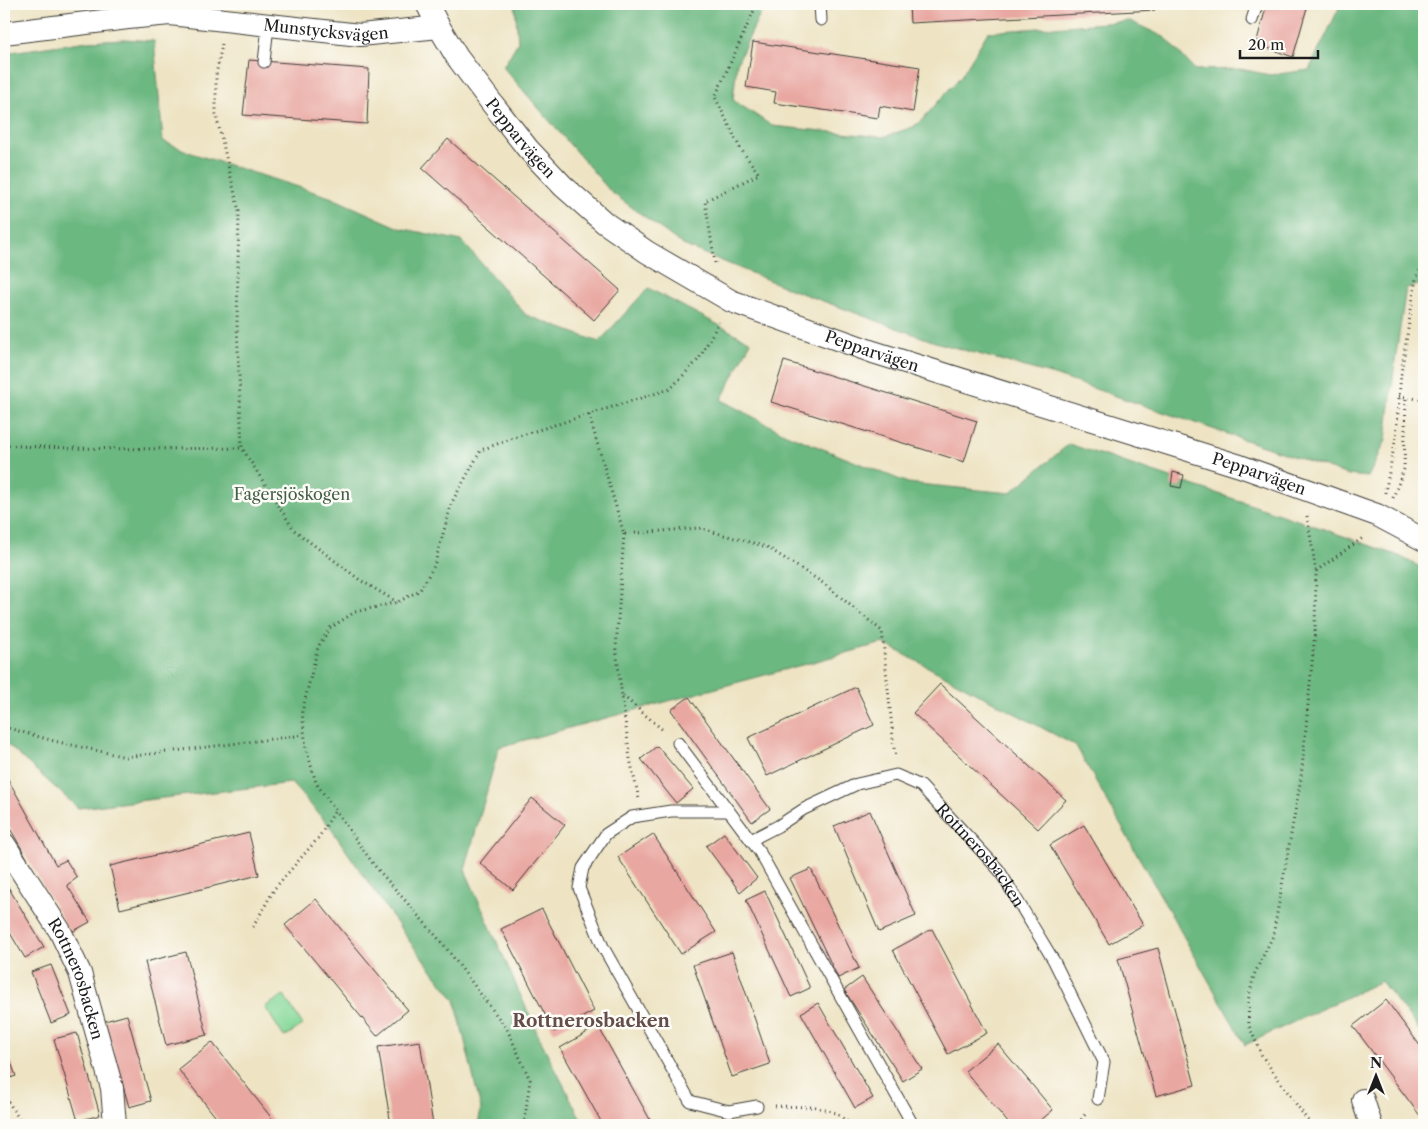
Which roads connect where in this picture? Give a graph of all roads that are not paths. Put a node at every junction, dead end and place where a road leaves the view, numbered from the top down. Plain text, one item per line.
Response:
1 (427, 4) edge
2 (820, 4) edge
3 (1257, 4) edge
4 (169, 9) edge
5 (821, 20) dead end
6 (1252, 20) dead end
7 (268, 26) junction
8 (439, 27) junction
9 (4, 33) edge
10 (264, 62) dead end
11 (1424, 540) edge
12 (678, 743) road end
13 (729, 810) junction
14 (751, 840) junction
15 (4, 844) edge
16 (1098, 1099) dead end
17 (1363, 1100) dead end
18 (757, 1106) road end
19 (115, 1125) edge
20 (913, 1125) edge
21 (1371, 1125) edge

1 - 8 street, Pepparvägen
2 - 5 lane
3 - 6 lane
4 - 7 street, Munstycksvägen
4 - 9 street, Munstycksvägen
7 - 8 street, Munstycksvägen
7 - 10 lane
8 - 11 street, Pepparvägen
12 - 13 lane
13 - 14 lane
13 - 18 lane
14 - 16 lane, Rottnerosbacken
14 - 20 lane
15 - 19 street, Rottnerosbacken
17 - 21 street

